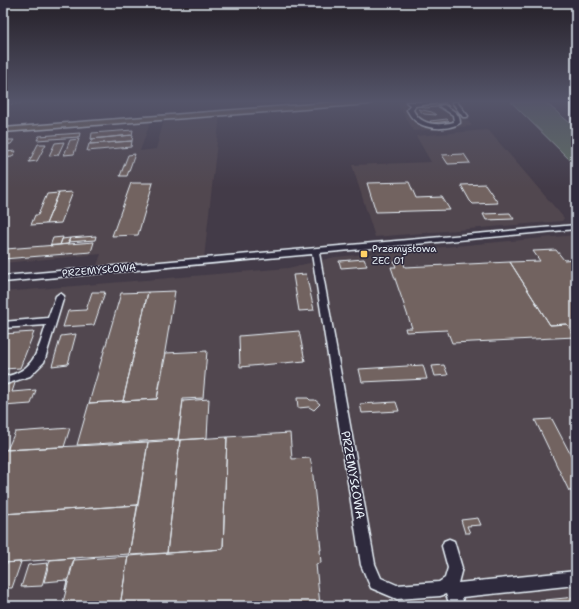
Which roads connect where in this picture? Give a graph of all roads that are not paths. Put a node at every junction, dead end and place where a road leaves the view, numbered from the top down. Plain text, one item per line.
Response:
1 (576, 227) edge
2 (315, 250) junction
3 (3, 279) edge
4 (60, 296) dead end
5 (51, 321) junction
6 (3, 325) edge
7 (3, 381) edge
8 (449, 546) dead end
9 (576, 578) edge
10 (452, 587) junction
11 (458, 606) edge

1 - 2 street, PRZEMYSŁOWA
2 - 3 street, PRZEMYSŁOWA
2 - 10 street, PRZEMYSŁOWA
4 - 5 street
5 - 6 street
5 - 7 street
8 - 10 street
9 - 10 street, PRZEMYSŁOWA
10 - 11 street

